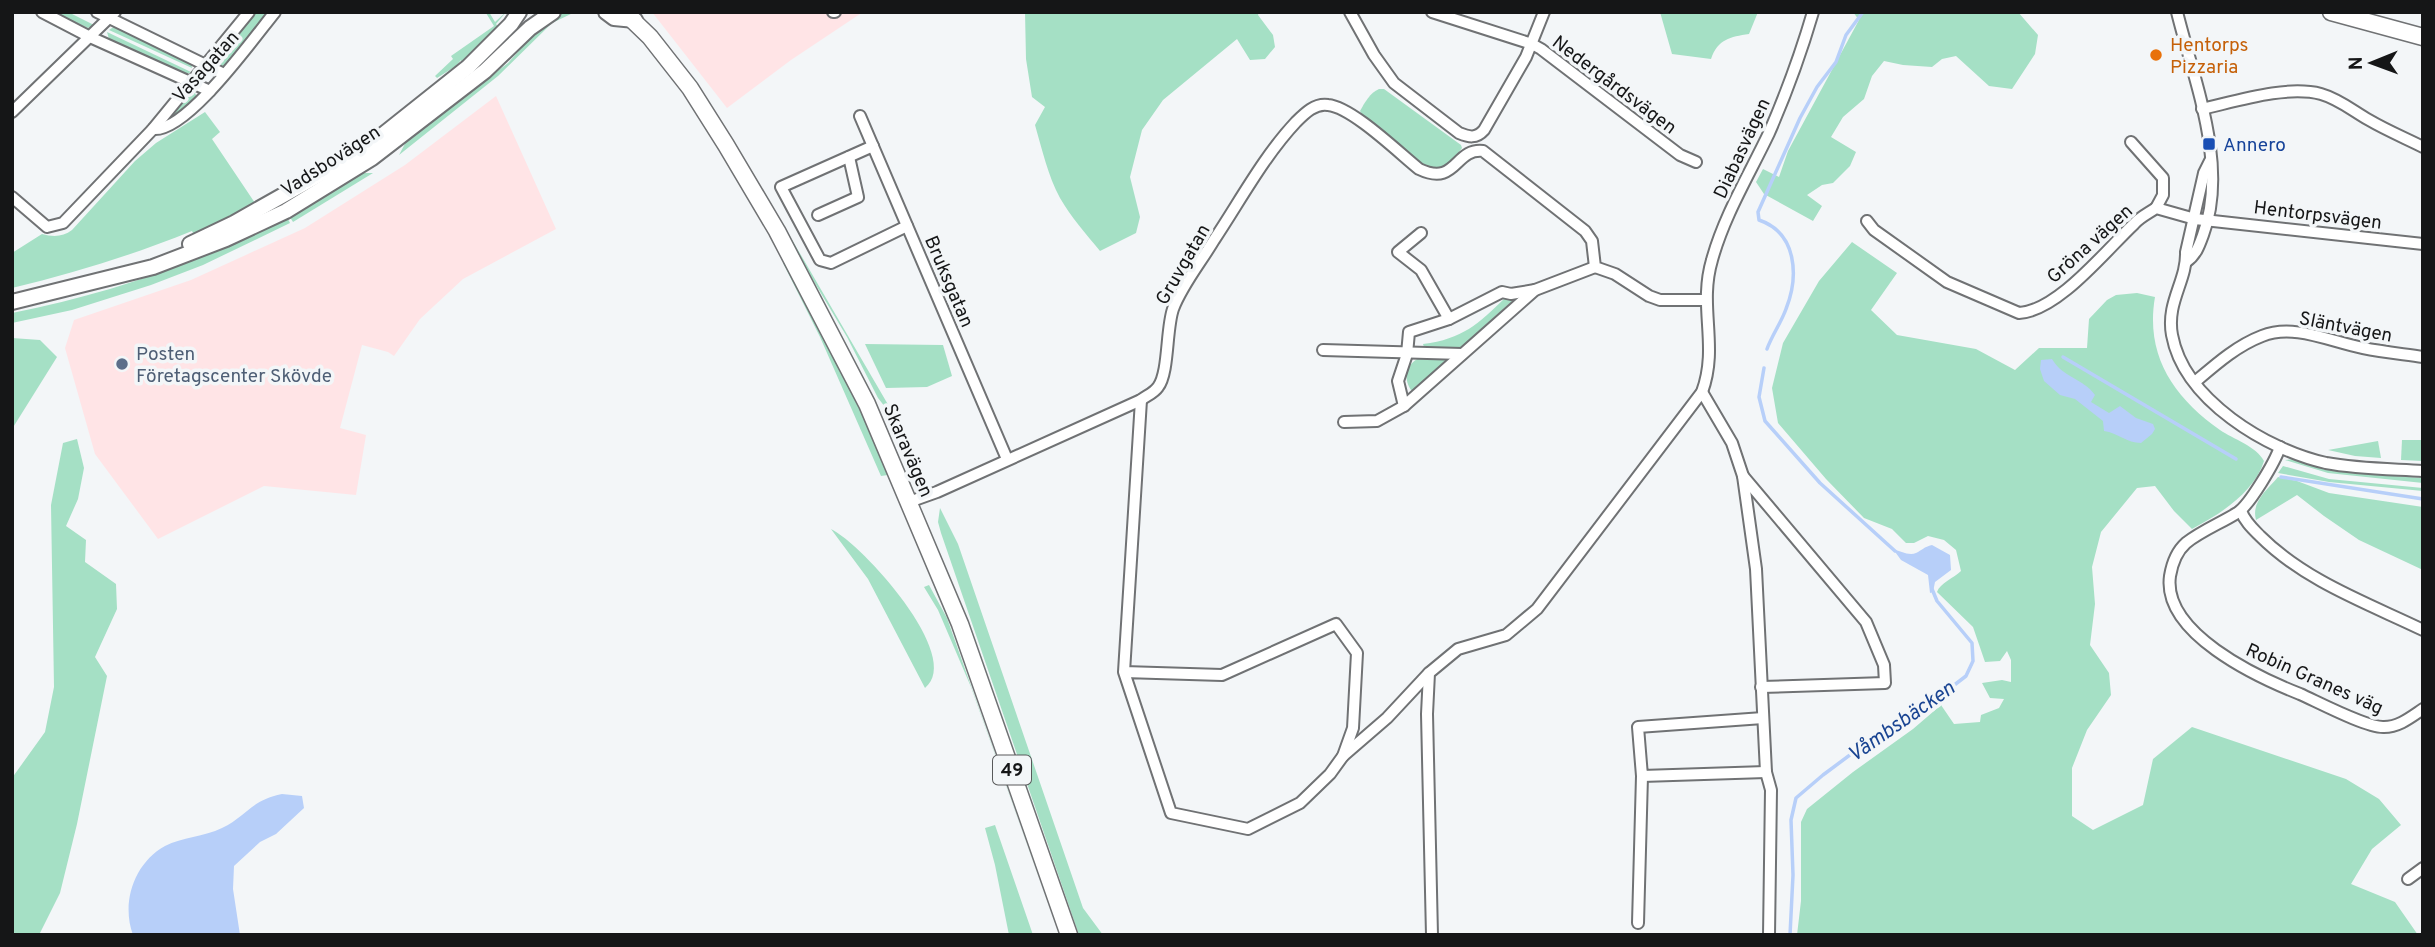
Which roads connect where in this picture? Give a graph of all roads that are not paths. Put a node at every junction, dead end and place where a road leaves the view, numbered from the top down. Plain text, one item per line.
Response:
1 (43, 12) edge
2 (97, 12) edge
3 (249, 12) edge
4 (275, 12) edge
5 (519, 12) edge
6 (537, 12) edge
7 (553, 12) edge
8 (606, 12) edge
9 (1350, 12) edge
10 (1432, 12) edge
11 (1544, 12) edge
12 (1813, 12) edge
13 (2177, 12) edge
14 (2331, 12) edge
15 (113, 15) edge
16 (631, 15) edge
17 (530, 28) junction
18 (90, 37) junction
19 (2423, 37) edge
20 (1532, 44) junction
21 (206, 64) junction
22 (224, 74) junction
23 (192, 83) junction
24 (210, 91) junction
25 (2202, 109) junction
26 (12, 112) edge
27 (860, 116) dead end
28 (153, 129) junction
29 (2131, 142) dead end
30 (873, 146) junction
31 (2423, 147) edge
32 (849, 157) junction
33 (2210, 161) junction
34 (1696, 162) dead end
35 (12, 197) edge
36 (2156, 208) junction
37 (818, 215) dead end
38 (2195, 219) junction
39 (2209, 220) junction
40 (1867, 221) dead end
41 (907, 226) junction
42 (1421, 233) dead end
43 (2423, 244) edge
44 (2186, 262) junction
45 (1595, 267) junction
46 (121, 274) junction
47 (1535, 290) junction
48 (1705, 300) junction
49 (12, 302) edge
50 (1449, 319) junction
51 (1323, 350) dead end
52 (1407, 354) junction
53 (1462, 355) junction
54 (2423, 357) edge
55 (2195, 382) junction
56 (1702, 393) junction
57 (1140, 400) junction
58 (1404, 406) junction
59 (1345, 422) dead end
60 (2280, 447) junction
61 (1007, 459) junction
62 (2423, 471) edge
63 (1743, 476) junction
64 (909, 502) junction
65 (2241, 511) junction
66 (2423, 630) edge
67 (1124, 672) junction
68 (1429, 673) junction
69 (1761, 687) junction
70 (2423, 709) edge
71 (1763, 718) junction
72 (1343, 756) junction
73 (1766, 772) junction
74 (1642, 776) junction
75 (2423, 868) edge
76 (2408, 879) dead end
77 (1638, 923) dead end
78 (1069, 935) edge
79 (1432, 935) edge
80 (1769, 935) edge

1 - 18 street
2 - 15 street
3 - 21 street, Vasagatan
4 - 22 street, Vasagatan
5 - 46 main road, Vadsbovägen
6 - 17 main road, Vadsbovägen
7 - 17 main road, Vadsbovägen
8 - 16 main road
9 - 20 street
10 - 20 street, Nedergårdsvägen
11 - 20 street
12 - 48 street, Diabasvägen
13 - 25 street
14 - 19 main road
15 - 18 street
15 - 21 street
16 - 64 main road, Skaravägen / 49
17 - 46 main road, Vadsbovägen
18 - 23 street
18 - 26 street
20 - 34 street, Nedergårdsvägen
21 - 22 street
21 - 23 street, Vasagatan
22 - 24 street, Vasagatan
23 - 24 street
23 - 28 street, Vasagatan
24 - 28 street, Vasagatan
25 - 31 street
25 - 33 street
27 - 30 street, Bruksgatan
28 - 35 street, Vasagatan
29 - 36 street
30 - 32 street
30 - 41 street, Bruksgatan
32 - 37 street
32 - 41 street
33 - 38 street
33 - 39 street
36 - 38 street, Gröna vägen
36 - 40 street, Gröna vägen
38 - 39 street, Gröna vägen
38 - 44 street
39 - 43 street, Hentorpsvägen
39 - 44 street
41 - 61 street, Bruksgatan
42 - 50 street
44 - 55 street
45 - 47 street
45 - 48 street
45 - 57 street, Gruvgatan
46 - 49 main road, Vadsbovägen
47 - 50 street
47 - 53 street
48 - 56 street, Diabasvägen
50 - 52 street
51 - 52 street
52 - 53 street
52 - 58 street
53 - 58 street
54 - 55 street, Släntvägen
55 - 60 street
56 - 63 street
56 - 68 street
57 - 61 street, Gruvgatan
57 - 67 street
58 - 59 street
60 - 62 street
60 - 65 street, Robin Granes väg
61 - 64 street, Gruvgatan
63 - 69 street
63 - 69 street
64 - 78 main road, Skaravägen / 49
65 - 66 street
65 - 70 street, Robin Granes väg
67 - 72 street
67 - 72 street
68 - 72 street
68 - 79 street
69 - 71 street
71 - 73 street
71 - 74 street
73 - 74 street
73 - 80 street
74 - 77 street
75 - 76 street

